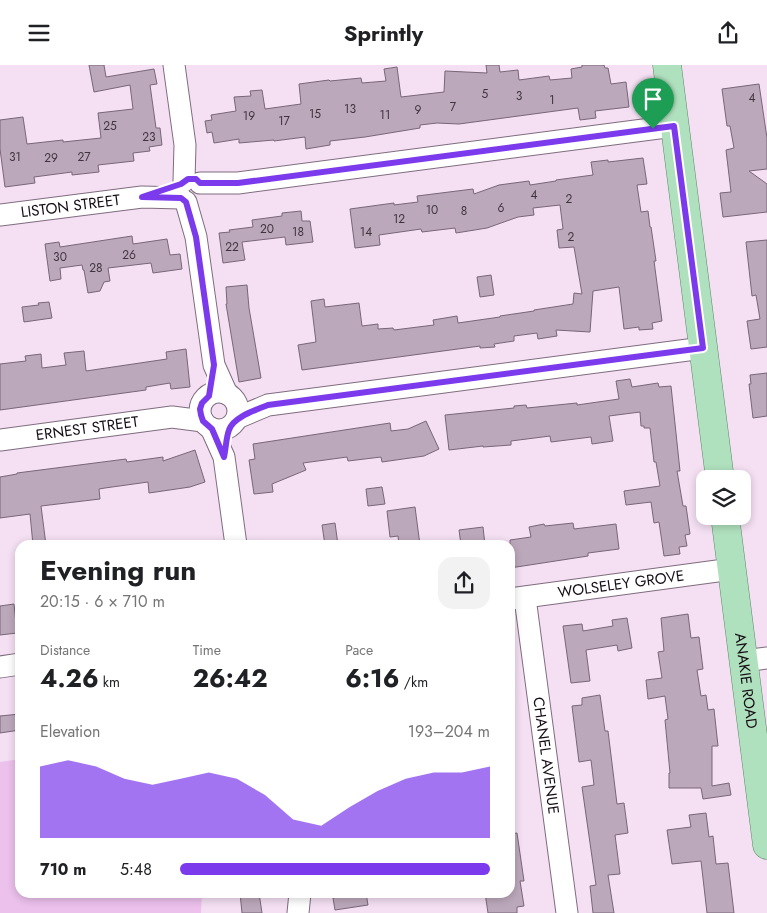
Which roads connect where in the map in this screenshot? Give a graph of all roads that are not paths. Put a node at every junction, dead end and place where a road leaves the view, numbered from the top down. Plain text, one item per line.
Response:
1 (174, 65) edge
2 (666, 65) edge
3 (674, 126) junction
4 (191, 191) junction
5 (0, 215) edge
6 (703, 348) junction
7 (219, 411) junction
8 (0, 440) edge
9 (719, 470) edge
10 (726, 525) edge
11 (235, 540) edge
12 (732, 569) junction
13 (518, 599) edge
14 (755, 660) edge
15 (15, 665) edge
16 (0, 667) edge
17 (767, 845) edge
18 (300, 898) edge
19 (298, 913) edge
20 (566, 913) edge

1 - 4 street
2 - 3 main road
3 - 4 street, LISTON STREET
3 - 6 main road
4 - 5 street, LISTON STREET
4 - 7 street
6 - 7 street
6 - 9 main road
7 - 8 street, ERNEST STREET
7 - 11 street
10 - 12 main road, ANAKIE ROAD
12 - 13 street, WOLSELEY GROVE
12 - 14 main road, ANAKIE ROAD
13 - 20 street, CHANEL AVENUE
14 - 17 main road, ANAKIE ROAD
15 - 16 street
18 - 19 street

